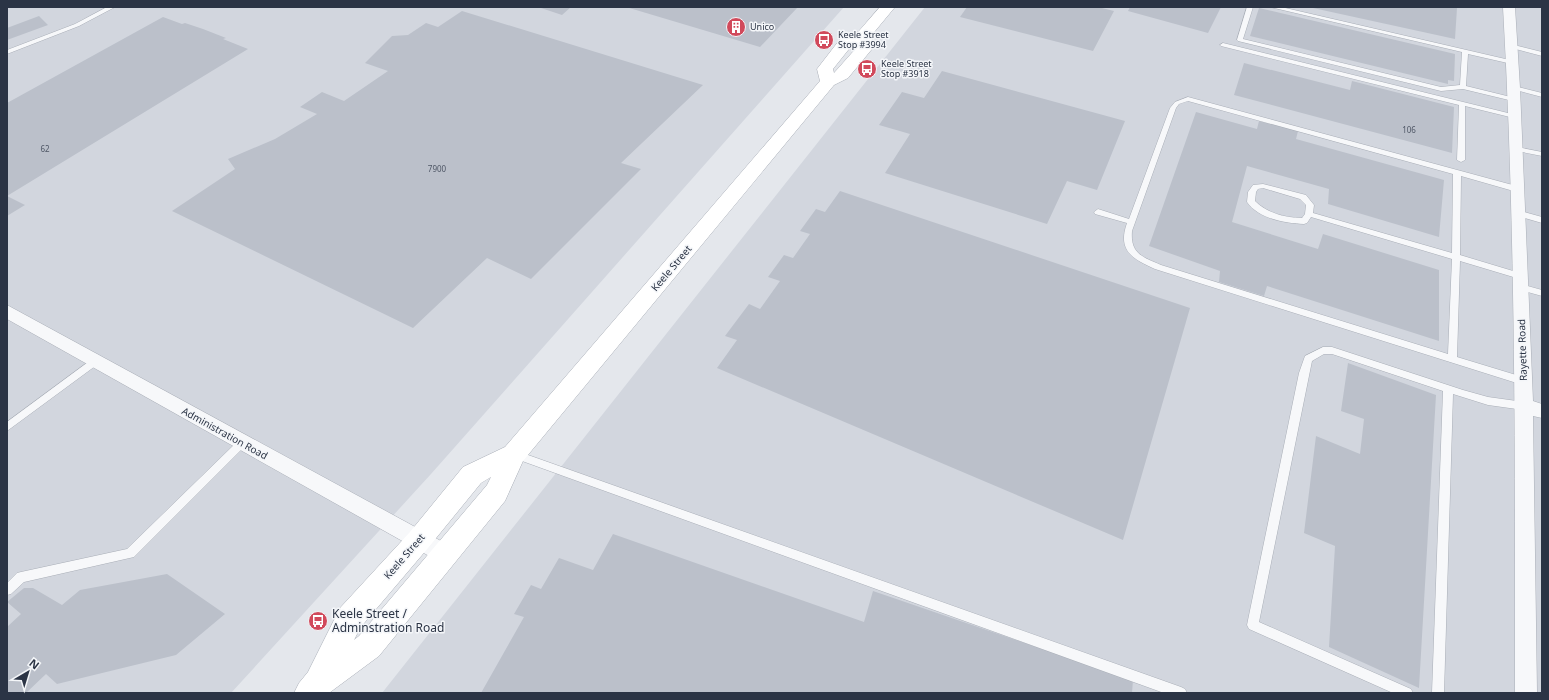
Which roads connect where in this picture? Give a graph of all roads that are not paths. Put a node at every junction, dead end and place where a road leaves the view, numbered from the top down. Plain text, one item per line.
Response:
1 (112, 7) edge
2 (888, 7) edge
3 (1250, 7) edge
4 (1273, 7) edge
5 (1509, 7) edge
6 (1223, 44) dead end
7 (1510, 46) junction
8 (7, 52) edge
9 (1465, 52) junction
10 (1542, 54) edge
11 (1512, 62) junction
12 (1463, 87) junction
13 (1513, 94) junction
14 (1542, 95) edge
15 (1462, 103) junction
16 (1514, 116) junction
17 (1515, 148) junction
18 (1542, 154) edge
19 (1461, 160) dead end
20 (1457, 173) junction
21 (1517, 189) junction
22 (1098, 212) dead end
23 (1517, 213) junction
24 (1309, 214) junction
25 (1542, 220) edge
26 (1131, 222) junction
27 (1456, 257) junction
28 (1520, 282) junction
29 (1542, 293) edge
30 (7, 311) edge
31 (1452, 359) junction
32 (95, 361) junction
33 (1523, 381) junction
34 (1448, 389) junction
35 (1533, 408) edge
36 (7, 427) edge
37 (242, 443) junction
38 (514, 454) junction
39 (419, 540) junction
40 (445, 554) junction
41 (7, 590) edge
42 (314, 687) edge
43 (1181, 693) edge
44 (1407, 693) edge
45 (1438, 693) edge
46 (1526, 693) edge

1 - 8 lane
2 - 38 main road, Keele Street
3 - 12 lane
4 - 9 lane
5 - 7 street, Rayette Road
6 - 15 lane
7 - 10 lane
7 - 11 street, Rayette Road
9 - 11 lane
9 - 12 lane
11 - 13 street, Rayette Road
12 - 13 lane
13 - 14 lane
13 - 16 street, Rayette Road
15 - 16 lane
15 - 19 lane
16 - 17 street, Rayette Road
17 - 18 lane
17 - 21 street, Rayette Road
20 - 21 lane
20 - 26 lane
20 - 27 lane
21 - 23 street, Rayette Road
22 - 26 lane
23 - 25 lane
23 - 28 street, Rayette Road
24 - 24 lane
24 - 27 lane
26 - 31 lane
27 - 28 lane
27 - 31 lane
28 - 29 lane
28 - 33 street, Rayette Road
30 - 32 street, Administration Road
31 - 33 lane
32 - 36 lane
32 - 37 street, Administration Road
33 - 35 street, Rayette Road
34 - 35 lane
34 - 44 lane
34 - 45 lane
35 - 46 street, Rayette Road
37 - 39 street, Administration Road
37 - 41 lane
38 - 39 main road, Keele Street
38 - 40 main road, Keele Street
38 - 43 lane
39 - 40 street, Administration Road
39 - 42 main road, Keele Street
40 - 42 main road, Keele Street

